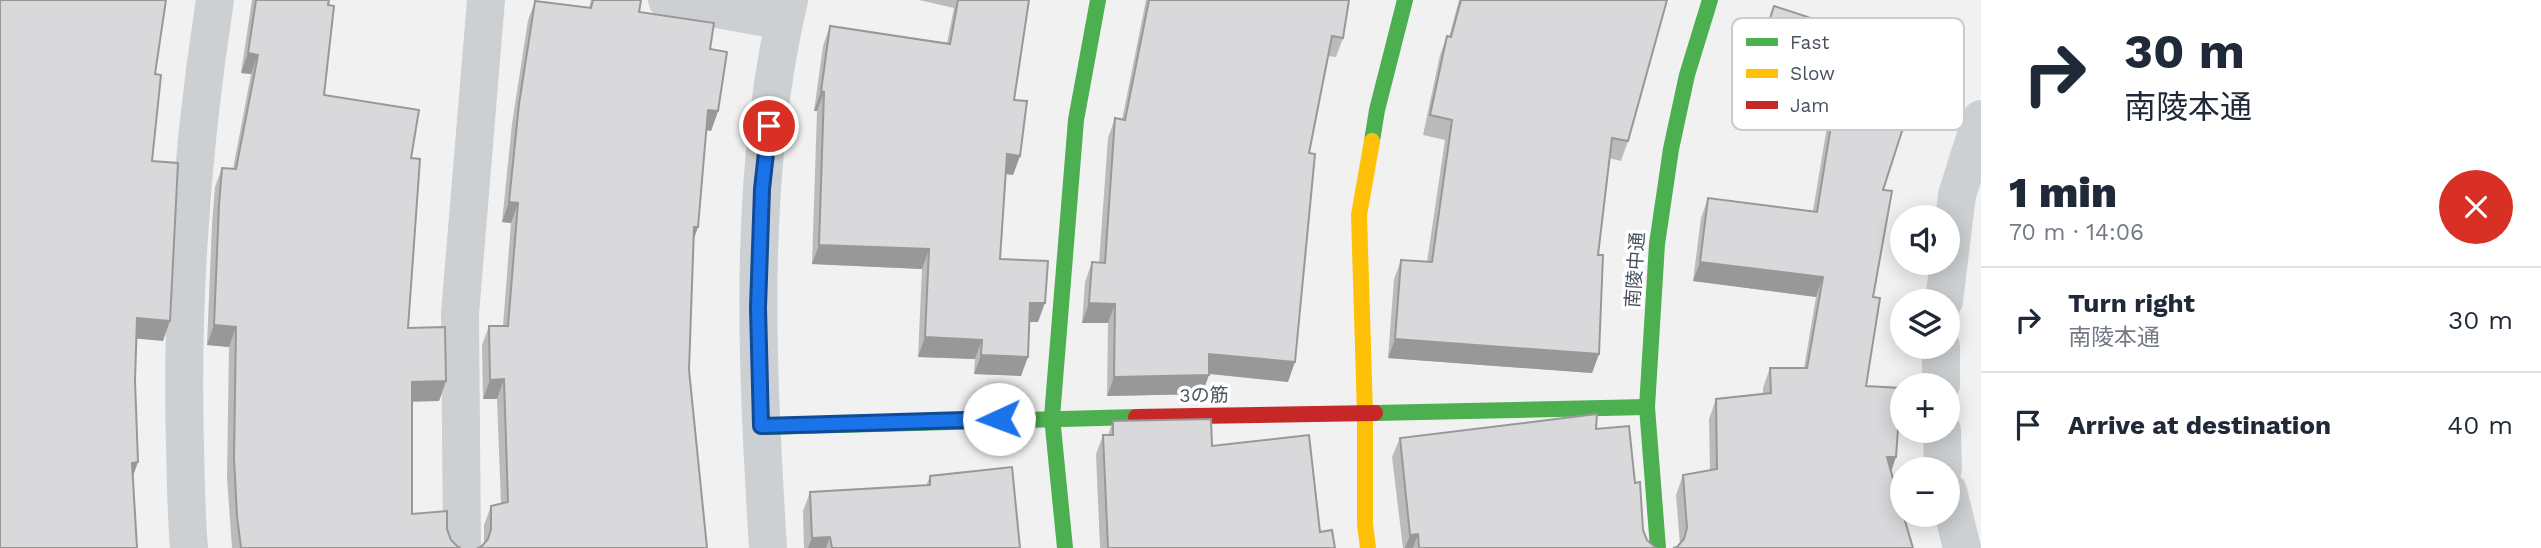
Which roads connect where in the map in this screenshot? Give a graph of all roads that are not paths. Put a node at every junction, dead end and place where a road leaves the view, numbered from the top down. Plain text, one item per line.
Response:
1 (215, 0) edge
2 (486, 0) edge
3 (667, 0) edge
4 (1098, 0) edge
5 (1405, 0) edge
6 (1710, 0) edge
7 (787, 10) edge
8 (1981, 119) edge
9 (1945, 289) edge
10 (1647, 407) junction
11 (1365, 414) junction
12 (1052, 417) junction
13 (761, 426) junction
14 (1957, 527) edge
15 (189, 548) edge
16 (462, 548) edge
17 (768, 548) edge
18 (1065, 548) edge
19 (1368, 548) edge
20 (1658, 548) edge
21 (1962, 548) edge

1 - 15 street
2 - 16 street
3 - 7 street
4 - 12 street
5 - 11 street
6 - 10 street, 南陵中通
7 - 13 street
8 - 9 street
10 - 11 street, 3の筋
10 - 20 street, 南陵中通
11 - 12 street, 3の筋
11 - 19 street
12 - 13 street, 3の筋
12 - 18 street
13 - 17 street
14 - 21 street

